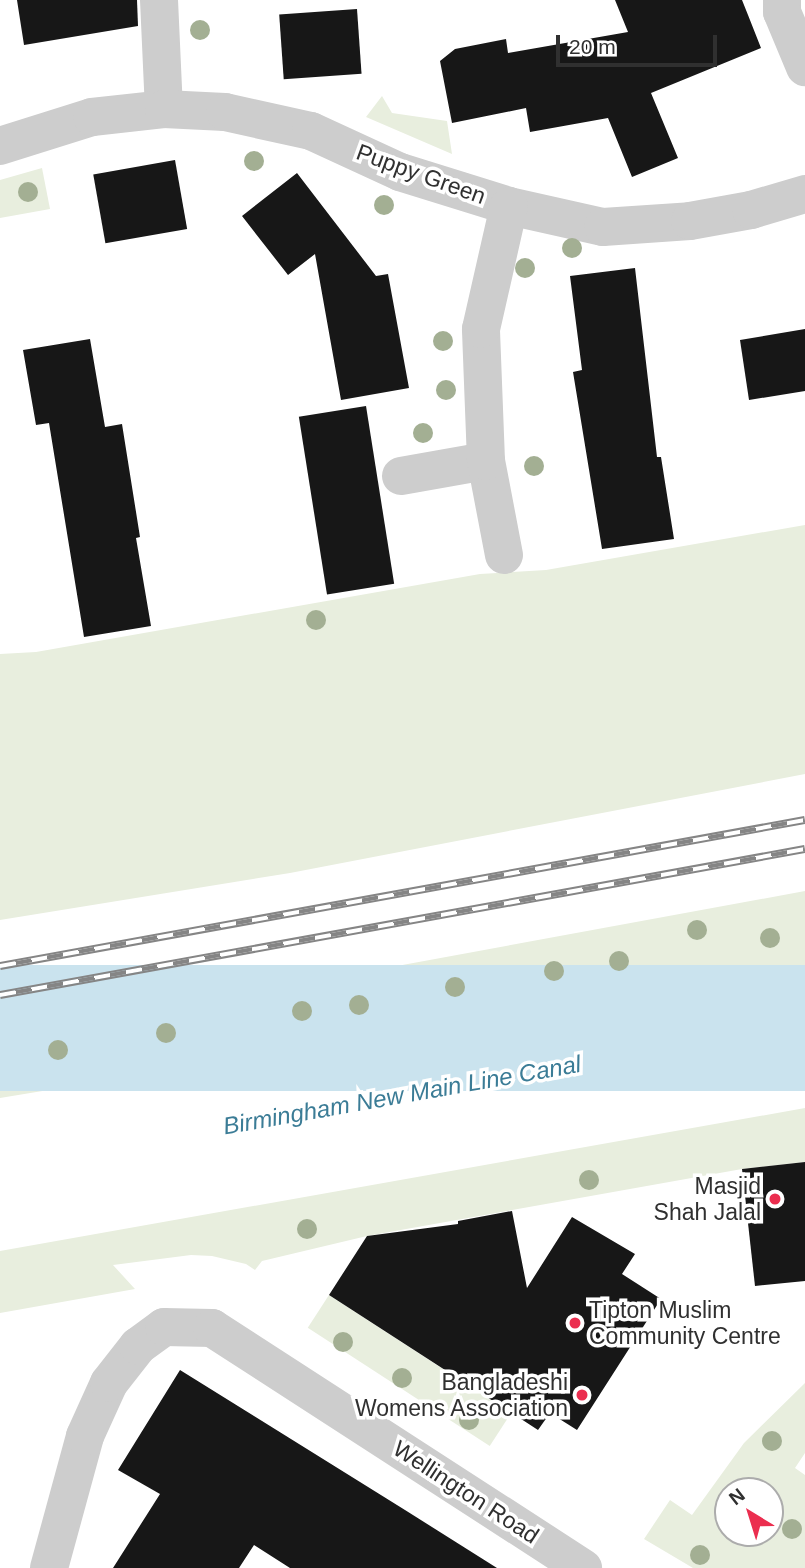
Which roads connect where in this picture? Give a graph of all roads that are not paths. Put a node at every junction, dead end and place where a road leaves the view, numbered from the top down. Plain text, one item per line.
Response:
1 (159, 0) edge
2 (782, 0) edge
3 (805, 67) edge
4 (164, 109) junction
5 (0, 146) edge
6 (805, 194) edge
7 (509, 206) junction
8 (486, 461) junction
9 (401, 477) dead end
10 (504, 555) dead end
11 (579, 1567) edge
12 (49, 1568) edge

1 - 4 street
2 - 3 street
4 - 5 street, Puppy Green
4 - 7 street, Puppy Green
6 - 7 street, Puppy Green
7 - 8 street
8 - 9 street
8 - 10 street
11 - 12 street, Wellington Road

